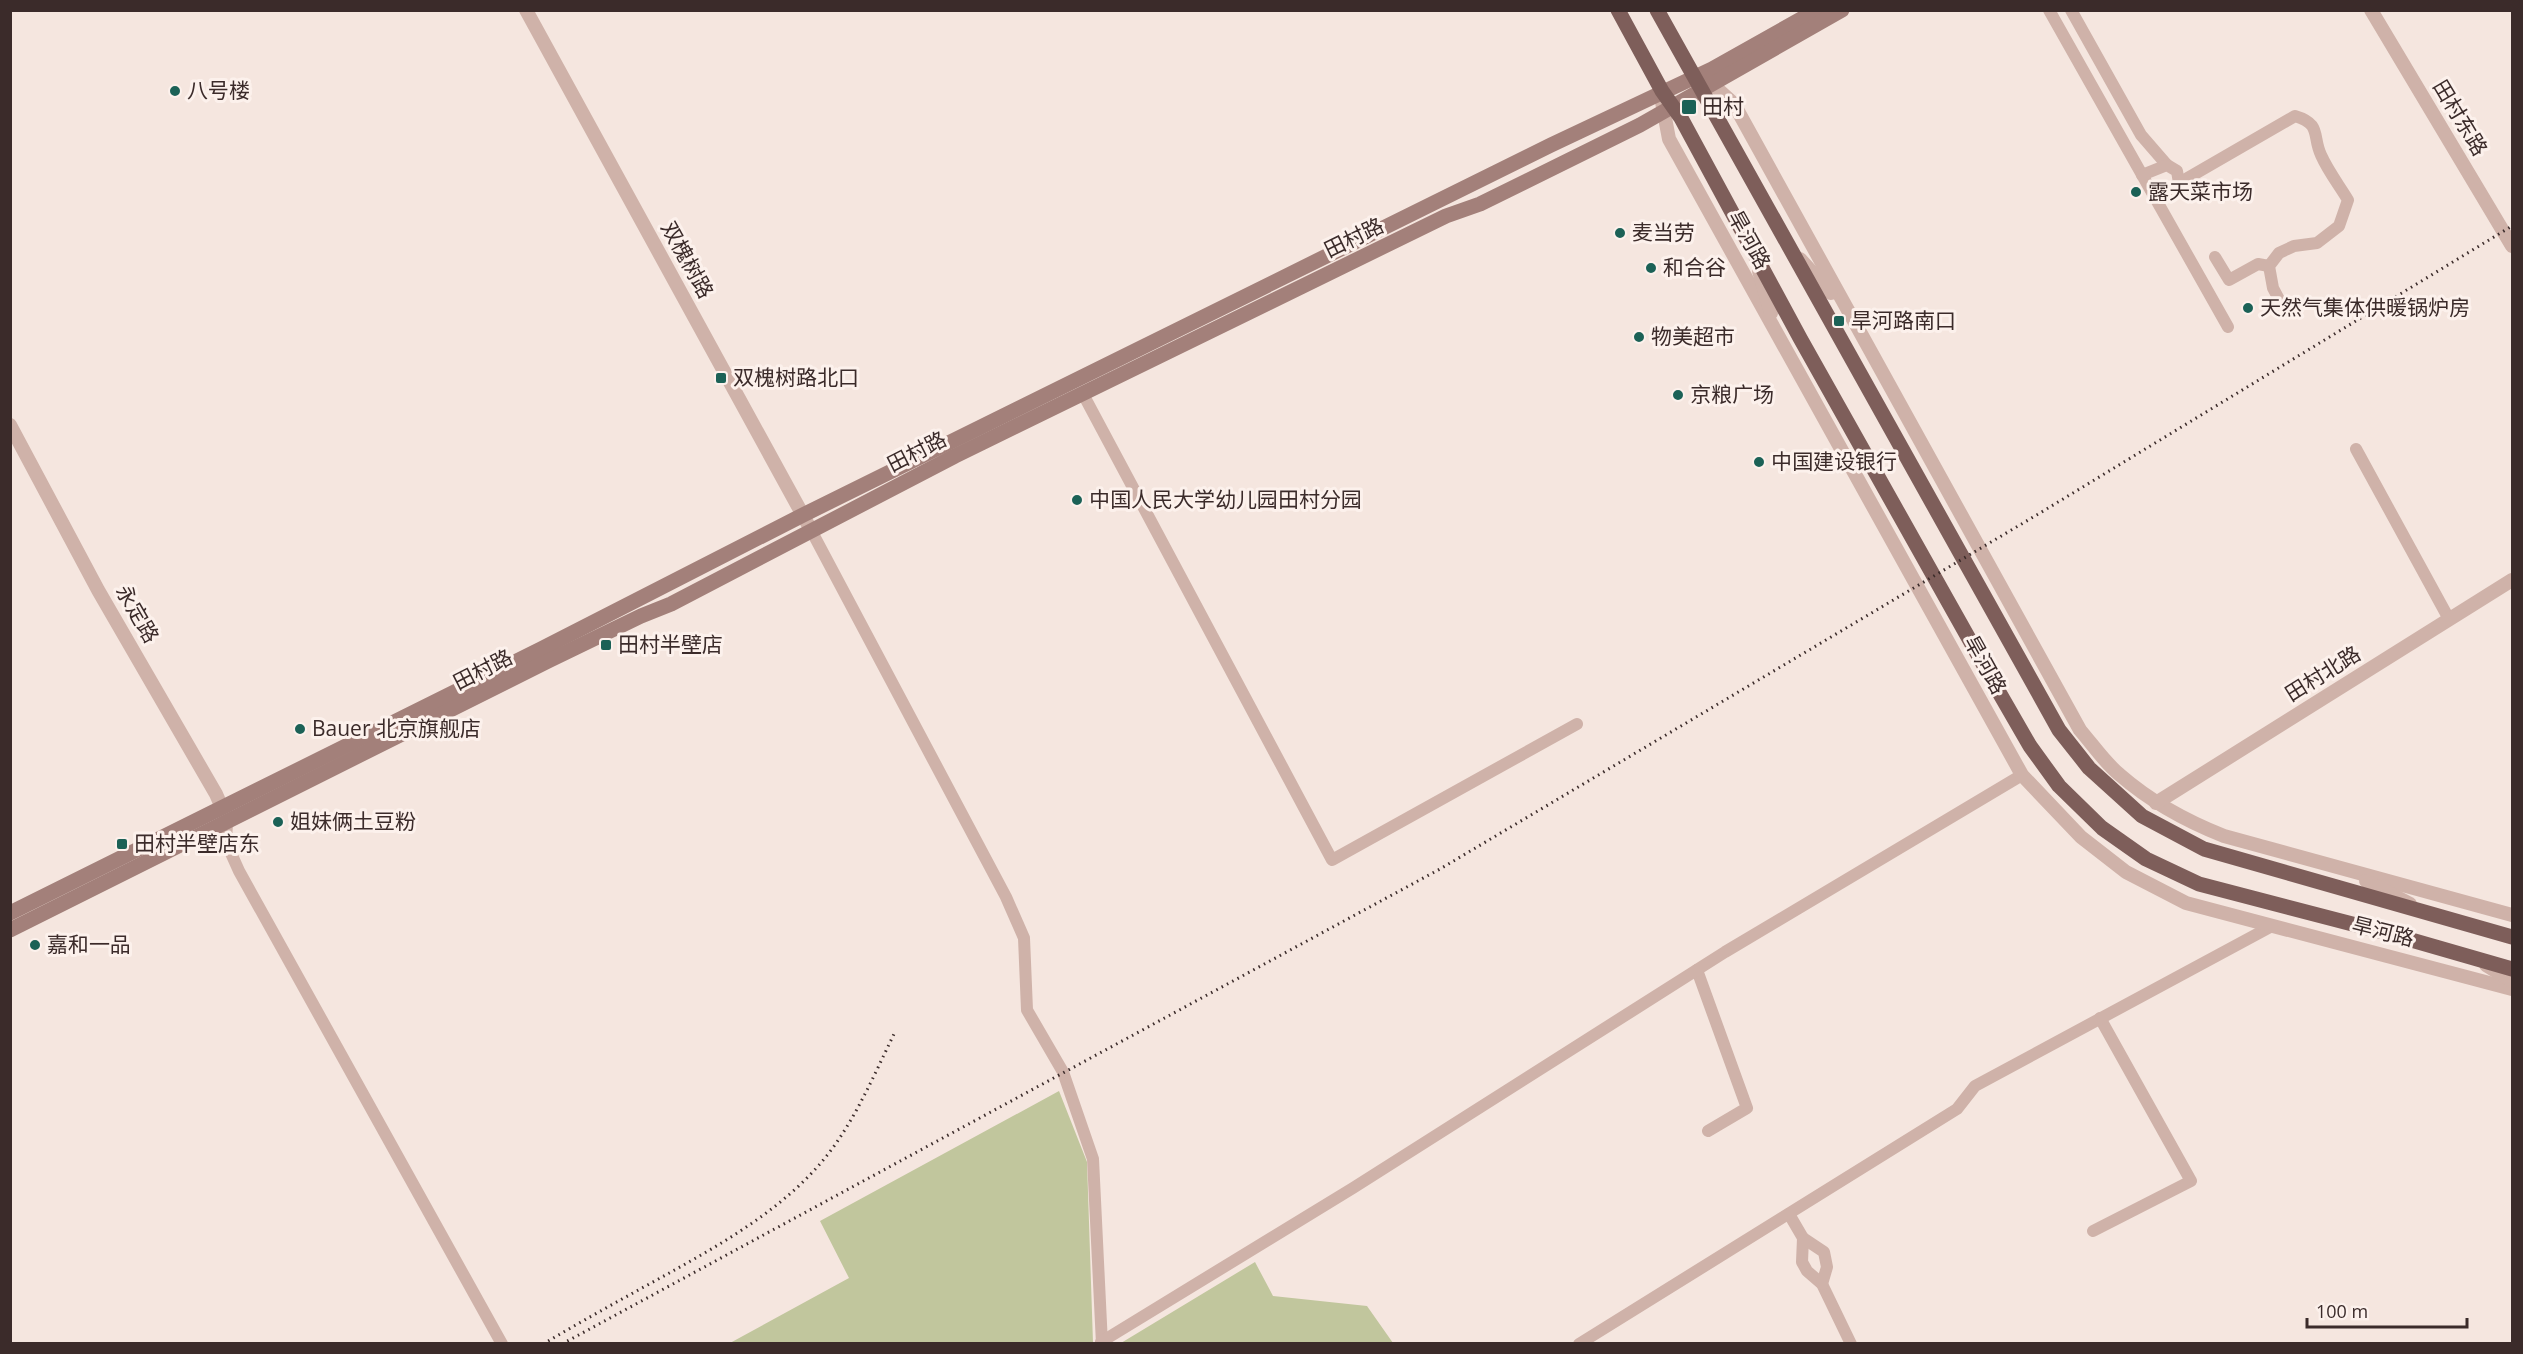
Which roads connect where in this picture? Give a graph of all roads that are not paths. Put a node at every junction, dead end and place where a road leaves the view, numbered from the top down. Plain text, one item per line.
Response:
1 (526, 10) edge
2 (1618, 10) edge
3 (1658, 10) edge
4 (1818, 10) edge
5 (1842, 10) edge
6 (2049, 10) edge
7 (2072, 10) edge
8 (2372, 10) edge
9 (1694, 77) junction
10 (1707, 88) junction
11 (1662, 91) junction
12 (1669, 109) junction
13 (2167, 165) junction
14 (2142, 175) junction
15 (2179, 183) junction
16 (2155, 198) junction
17 (1789, 246) junction
18 (2512, 246) edge
19 (1754, 251) junction
20 (2215, 257) dead end
21 (2269, 266) junction
22 (2282, 305) dead end
23 (1847, 310) junction
24 (2228, 327) dead end
25 (1778, 336) junction
26 (1083, 394) junction
27 (10, 425) edge
28 (2356, 449) dead end
29 (803, 515) junction
30 (812, 530) junction
31 (2512, 580) edge
32 (2449, 619) junction
33 (1577, 724) dead end
34 (2022, 775) junction
35 (2156, 803) junction
36 (223, 806) junction
37 (227, 823) junction
38 (2343, 868) junction
39 (2425, 912) junction
40 (10, 913) edge
41 (2512, 915) edge
42 (2272, 926) junction
43 (10, 930) edge
44 (2512, 937) edge
45 (2476, 960) junction
46 (2512, 969) edge
47 (1697, 970) junction
48 (2512, 981) edge
49 (2512, 989) edge
50 (2100, 1018) junction
51 (1708, 1131) dead end
52 (1789, 1214) junction
53 (2093, 1231) dead end
54 (1803, 1238) junction
55 (1822, 1284) junction
56 (1102, 1342) edge
57 (502, 1344) edge
58 (1578, 1344) edge
59 (1851, 1344) edge

1 - 29 street, 双槐树路
2 - 11 main road, 旱河路
3 - 9 main road, 旱河路
4 - 9 main road, 田村路
5 - 10 main road, 田村路
6 - 14 street
7 - 13 street
8 - 18 street, 田村东路
9 - 10 main road, 旱河路
9 - 11 main road, 田村路
10 - 12 main road, 田村路
10 - 17 main road, 旱河路
10 - 23 street, 旱河路
11 - 12 main road, 旱河路
11 - 29 main road, 田村路
12 - 19 main road, 旱河路
12 - 25 street, 旱河路
12 - 26 main road, 田村路
13 - 14 street
13 - 15 street
14 - 16 street
15 - 16 street
15 - 21 street
16 - 24 street
17 - 23 street
17 - 39 main road, 旱河路
19 - 25 street
19 - 45 main road, 旱河路
20 - 21 street
21 - 22 street
23 - 35 street, 旱河路
25 - 34 street, 旱河路
26 - 30 main road, 田村路
26 - 33 street
27 - 36 street, 永定路
28 - 32 street
29 - 30 street, 双槐树路
29 - 36 main road, 田村路
30 - 37 main road, 田村路
30 - 56 street
31 - 32 street, 田村北路
32 - 35 street, 田村北路
34 - 42 street, 旱河路
34 - 47 street
35 - 38 street, 旱河路
36 - 37 street, 永定路
36 - 40 main road, 田村路
37 - 43 main road, 田村路
37 - 57 street
38 - 39 street
38 - 41 street, 旱河路
39 - 44 main road, 旱河路
42 - 49 street, 旱河路
42 - 50 street
45 - 46 main road, 旱河路
45 - 48 street
47 - 51 street
47 - 56 street
50 - 52 street
50 - 53 street
52 - 54 street
52 - 58 street
54 - 55 street
54 - 55 street
55 - 59 street

